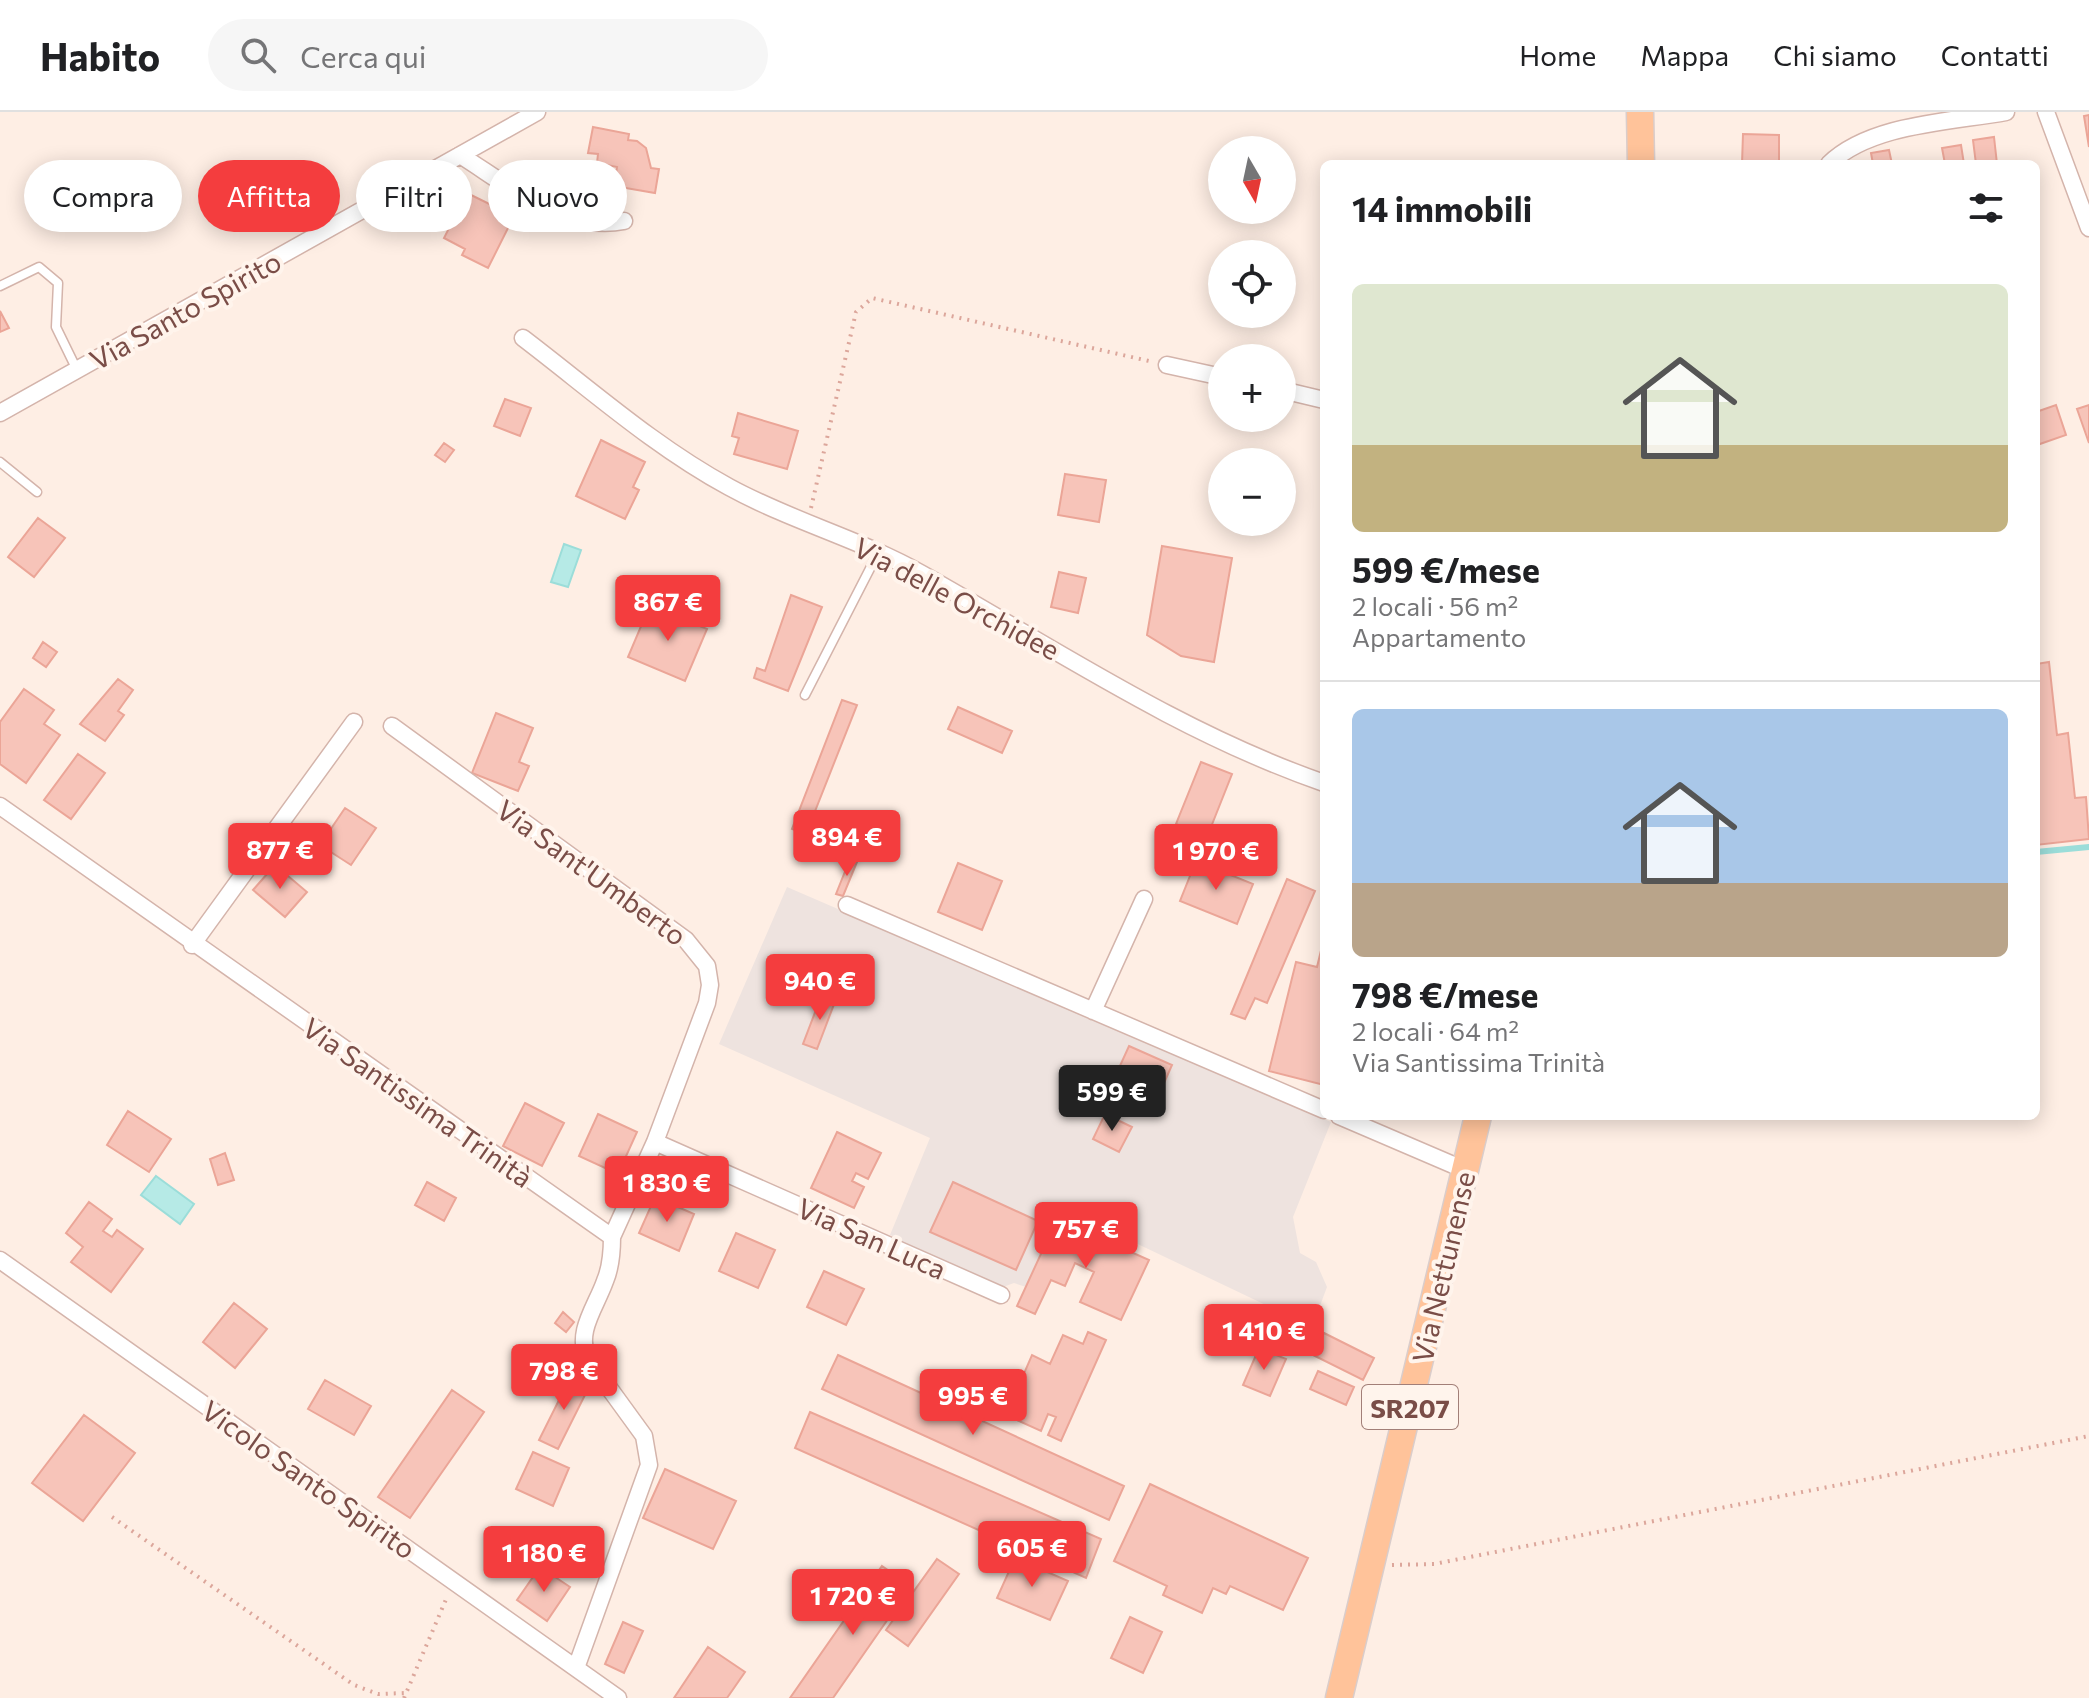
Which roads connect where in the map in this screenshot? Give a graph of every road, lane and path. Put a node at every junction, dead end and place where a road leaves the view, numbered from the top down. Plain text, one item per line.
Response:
1 (537, 112) edge
2 (1640, 112) edge
3 (2006, 112) edge
4 (2046, 112) edge
5 (460, 155) junction
6 (1641, 160) edge
7 (1833, 160) edge
8 (488, 171) edge
9 (2089, 228) edge
10 (0, 286) edge
11 (523, 338) dead end
12 (1167, 365) joint
13 (78, 371) junction
14 (1208, 374) edge
15 (1296, 393) edge
16 (1320, 399) edge
17 (0, 413) edge
18 (0, 462) edge
19 (37, 492) dead end
20 (808, 524) junction
21 (879, 552) junction
22 (805, 695) dead end
23 (354, 722) dead end
24 (392, 726) dead end
25 (1320, 781) edge
26 (0, 806) edge
27 (1144, 899) dead end
28 (847, 905) dead end
29 (192, 945) junction
30 (1093, 1011) junction
31 (1320, 1108) edge
32 (1348, 1120) edge
33 (1477, 1120) edge
34 (655, 1142) junction
35 (1465, 1170) junction
36 (612, 1237) junction
37 (0, 1260) edge
38 (1001, 1295) dead end
39 (2089, 1436) edge
40 (112, 1517) dead end
41 (1374, 1562) junction
42 (453, 1581) junction
43 (576, 1668) junction
44 (405, 1696) edge
45 (618, 1698) edge
46 (1339, 1698) edge

1 - 5 street, Via Santo Spirito
2 - 6 main road
3 - 7 street
4 - 9 street
5 - 8 street
5 - 13 street, Via Santo Spirito
10 - 13 lane
11 - 20 street, Via delle Orchidee
12 - 14 street
12 - 20 path
13 - 17 street, Via Santo Spirito
15 - 16 street
18 - 19 lane
20 - 21 street, Via delle Orchidee
21 - 22 lane
21 - 25 street, Via delle Orchidee
23 - 29 street
24 - 34 street, Via Sant'Umberto
26 - 29 street, Via Santissima Trinità
27 - 30 street
28 - 30 street
29 - 36 street, Via Santissima Trinità
30 - 31 street
32 - 35 street
33 - 35 main road, Via Nettunense / SR207
34 - 36 street, Via Sant'Umberto
34 - 38 street, Via San Luca
35 - 41 main road, Via Nettunense / SR207
36 - 43 street
37 - 42 street, Vicolo Santo Spirito
39 - 41 path
40 - 44 path
41 - 46 main road, Via Nettunense / SR207
42 - 43 street, Vicolo Santo Spirito
42 - 44 path
43 - 45 street, Vicolo Santo Spirito

